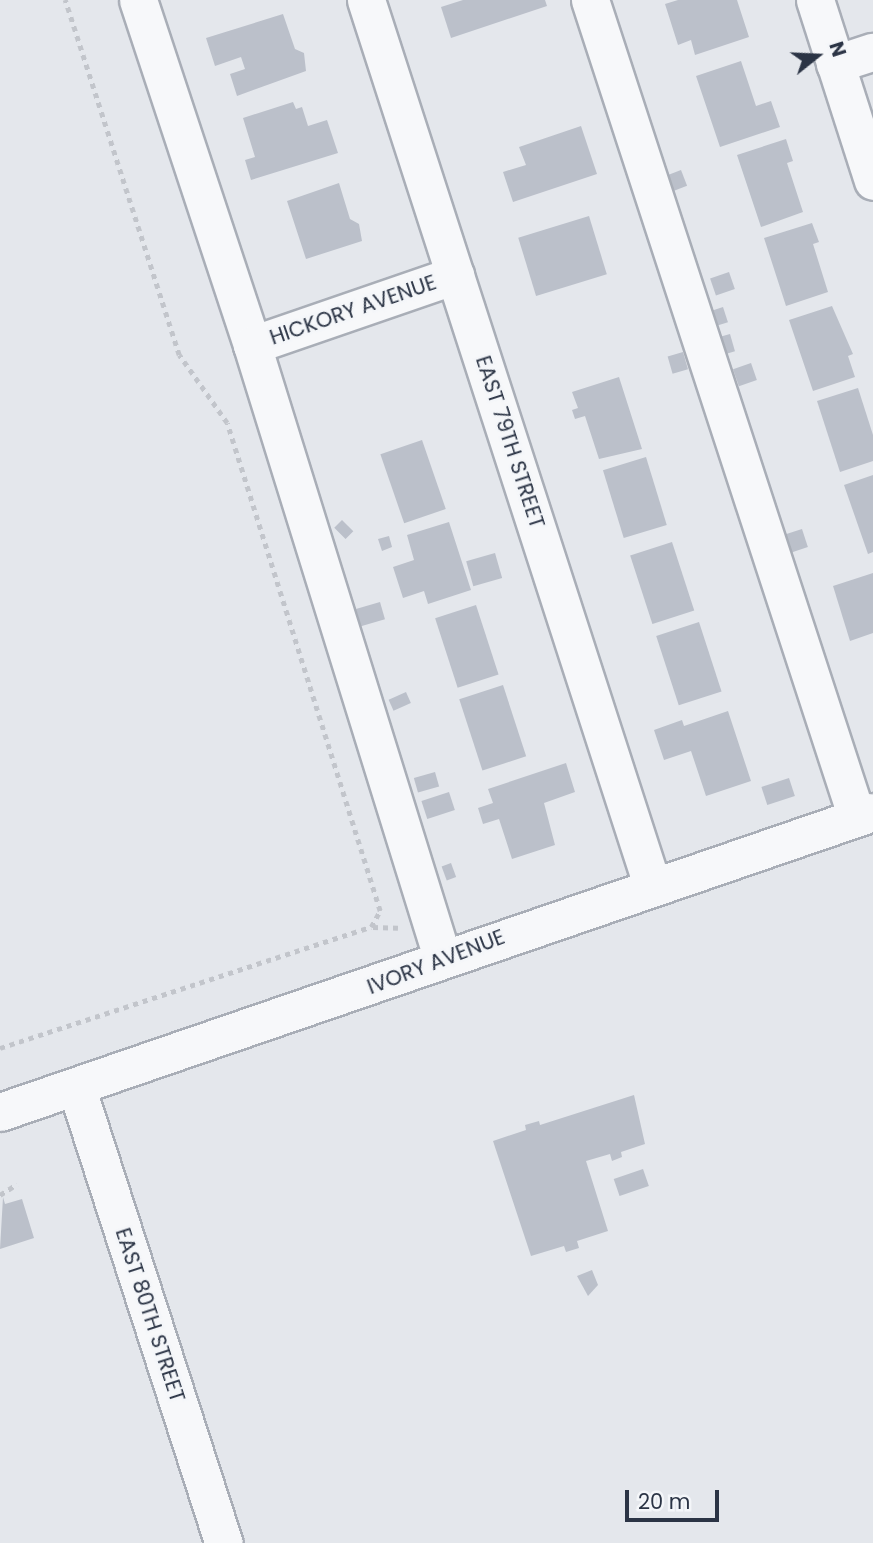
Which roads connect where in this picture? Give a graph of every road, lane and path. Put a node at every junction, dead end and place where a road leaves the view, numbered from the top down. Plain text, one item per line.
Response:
1 (65, 0) edge
2 (138, 0) edge
3 (366, 0) edge
4 (590, 0) edge
5 (815, 0) edge
6 (873, 52) edge
7 (835, 65) junction
8 (873, 181) edge
9 (455, 275) junction
10 (252, 345) junction
11 (865, 815) edge
12 (652, 885) junction
13 (442, 957) junction
14 (0, 1048) edge
15 (76, 1086) junction
16 (0, 1112) edge
17 (17, 1184) dead end
18 (0, 1195) edge
19 (224, 1543) edge

1 - 14 path
2 - 10 street
3 - 9 street, EAST 79TH STREET
4 - 11 street
5 - 7 street
6 - 7 street
7 - 8 street
9 - 10 street, HICKORY AVENUE
9 - 12 street, EAST 79TH STREET
10 - 13 street
11 - 12 street, IVORY AVENUE
12 - 13 street, IVORY AVENUE
13 - 15 street, IVORY AVENUE
15 - 16 street, IVORY AVENUE
15 - 19 street, EAST 80TH STREET
17 - 18 path

